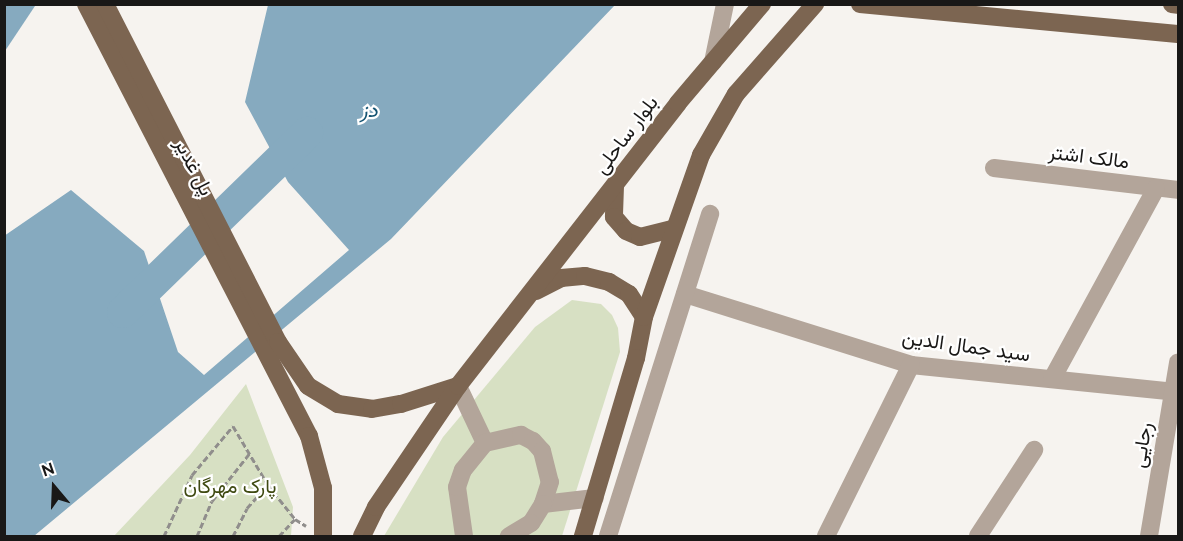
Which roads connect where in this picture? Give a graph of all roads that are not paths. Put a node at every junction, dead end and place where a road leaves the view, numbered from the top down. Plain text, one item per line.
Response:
1 (86, 4) edge
2 (105, 4) edge
3 (725, 4) edge
4 (762, 4) edge
5 (815, 4) edge
6 (860, 4) edge
7 (1172, 4) edge
8 (1179, 5) edge
9 (951, 9) edge
10 (1179, 34) edge
11 (713, 62) junction
12 (994, 168) dead end
13 (615, 185) junction
14 (1156, 188) junction
15 (1179, 190) edge
16 (710, 214) dead end
17 (672, 229) junction
18 (685, 294) junction
19 (529, 295) junction
20 (644, 317) junction
21 (270, 346) junction
22 (1179, 362) edge
23 (911, 365) junction
24 (1052, 379) junction
25 (458, 386) junction
26 (1176, 392) edge
27 (485, 443) junction
28 (1034, 450) dead end
29 (595, 498) junction
30 (543, 504) junction
31 (319, 534) edge
32 (362, 537) edge
33 (464, 537) edge
34 (509, 537) edge
35 (583, 537) edge
36 (608, 537) edge
37 (826, 537) edge
38 (978, 537) edge
39 (1149, 537) edge

1 - 21 main road, پل غدیر
2 - 21 main road, پل غدیر
3 - 11 street
4 - 11 main road, بلوار ساحلی
5 - 17 main road
6 - 9 main road
7 - 8 main road
9 - 10 main road
11 - 13 main road, بلوار ساحلی
12 - 14 street, مالک اشتر
13 - 17 main road
13 - 19 main road, بلوار ساحلی
14 - 15 street, مالک اشتر
14 - 24 street
16 - 18 street
17 - 20 main road
18 - 23 street, سید جمال الدین
18 - 36 street
19 - 20 main road, بلوار ساحلی
19 - 25 main road, بلوار ساحلی
20 - 29 main road
21 - 25 main road
21 - 31 main road
22 - 26 street, رجایی
23 - 24 street, سید جمال الدین
23 - 37 street
24 - 26 street, سید جمال الدین
25 - 27 street
25 - 32 main road, بلوار ساحلی
26 - 39 street, رجایی
27 - 30 street
27 - 33 street
28 - 38 street
29 - 30 street
29 - 35 main road
30 - 34 street

